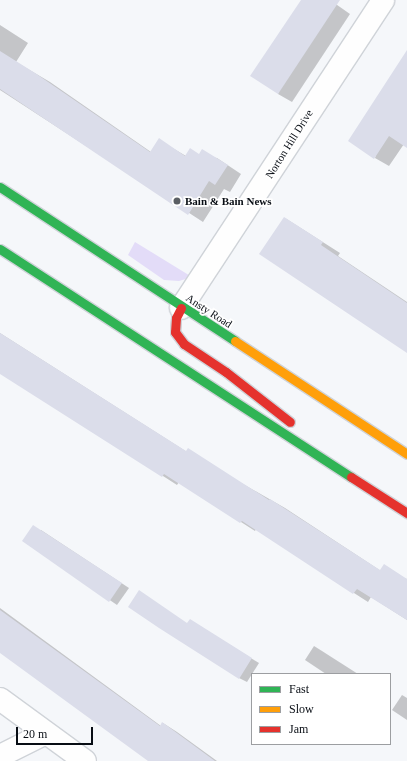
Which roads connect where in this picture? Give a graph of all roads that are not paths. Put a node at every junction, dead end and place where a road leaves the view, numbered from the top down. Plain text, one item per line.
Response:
1 (383, 0) edge
2 (0, 187) edge
3 (0, 248) edge
4 (182, 308) junction
5 (298, 428) dead end
6 (316, 443) dead end
7 (407, 454) edge
8 (350, 476) junction
9 (407, 513) edge
10 (0, 699) edge
11 (46, 733) junction
12 (0, 756) edge
13 (85, 761) edge

1 - 4 street, Norton Hill Drive
2 - 4 highway, Ansty Road
3 - 8 highway
4 - 5 highway
4 - 7 highway, Ansty Road
6 - 8 highway
8 - 9 highway
10 - 11 street
11 - 12 street
11 - 13 street

